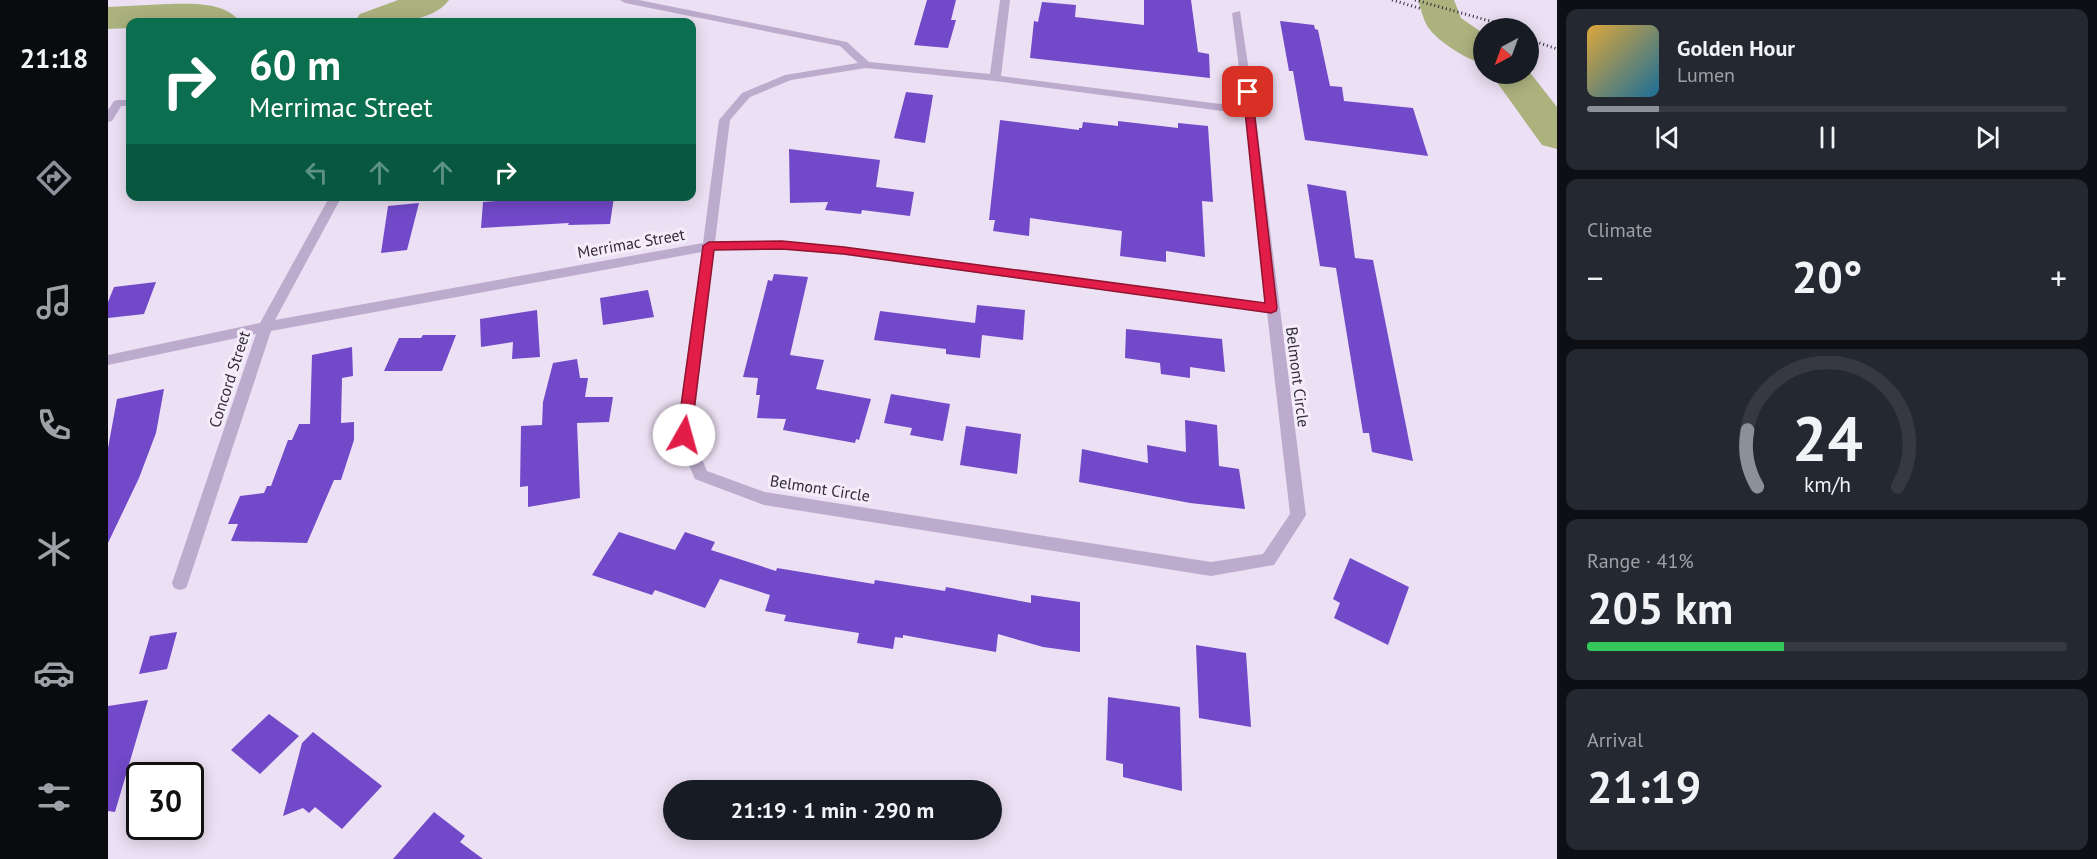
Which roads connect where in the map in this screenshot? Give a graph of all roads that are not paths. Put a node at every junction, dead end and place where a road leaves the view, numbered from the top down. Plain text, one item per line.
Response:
1 (625, 0) edge
2 (1005, 0) edge
3 (651, 3) edge
4 (1237, 13) dead end
5 (866, 65) junction
6 (995, 78) junction
7 (126, 103) edge
8 (1250, 111) junction
9 (108, 119) edge
10 (333, 201) edge
11 (709, 246) junction
12 (1271, 308) junction
13 (265, 327) junction
14 (108, 360) edge
15 (180, 583) dead end

1 - 3 street
2 - 6 street
3 - 5 street
4 - 8 street, Belmont Circle
5 - 6 street, Belmont Circle
5 - 11 street, Belmont Circle
6 - 8 street, Belmont Circle
7 - 9 street
8 - 12 street, Belmont Circle
10 - 13 street, Concord Street
11 - 12 street, Merrimac Street
11 - 12 street, Belmont Circle
11 - 13 street, Merrimac Street
13 - 14 street, Merrimac Street
13 - 15 street, Concord Street

